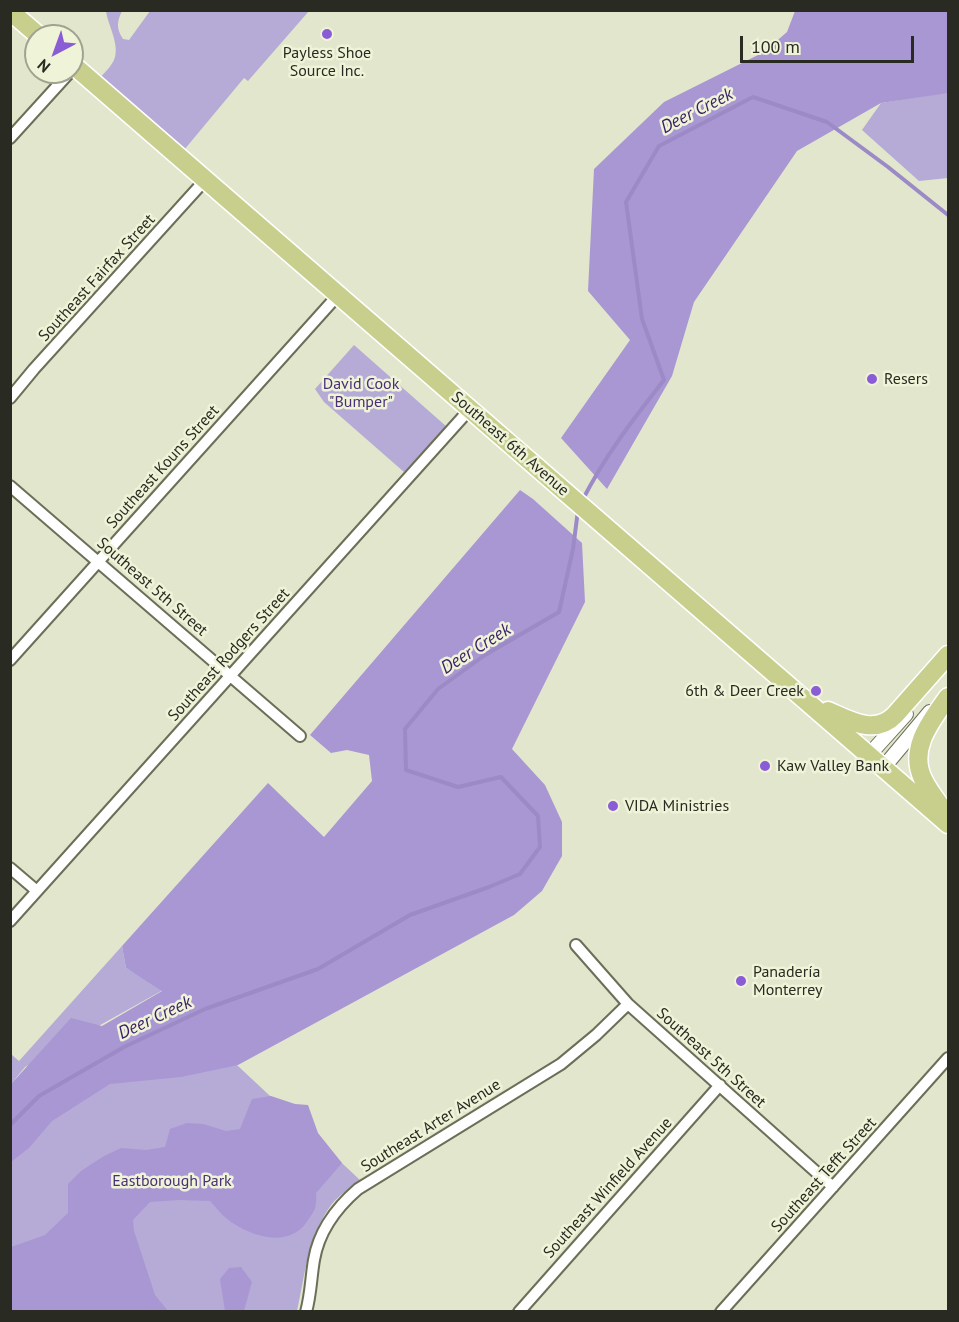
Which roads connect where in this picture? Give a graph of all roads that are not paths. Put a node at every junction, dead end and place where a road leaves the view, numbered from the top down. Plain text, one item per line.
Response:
1 (10, 11) edge
2 (25, 24) edge
3 (84, 78) edge
4 (58, 84) edge
5 (10, 138) edge
6 (206, 179) junction
7 (338, 294) junction
8 (10, 398) edge
9 (470, 410) junction
10 (10, 486) edge
11 (98, 561) junction
12 (948, 654) edge
13 (10, 660) edge
14 (948, 664) edge
15 (231, 675) junction
16 (948, 695) edge
17 (812, 705) junction
18 (300, 735) dead end
19 (869, 755) junction
20 (884, 768) junction
21 (948, 818) edge
22 (948, 824) edge
23 (10, 868) edge
24 (37, 891) junction
25 (10, 921) edge
26 (576, 945) dead end
27 (628, 1004) junction
28 (948, 1058) edge
29 (720, 1085) junction
30 (833, 1187) junction
31 (306, 1311) edge
32 (519, 1311) edge
33 (721, 1311) edge

1 - 2 main road
3 - 6 main road, Southeast 6th Avenue
4 - 5 street
6 - 7 main road, Southeast 6th Avenue
6 - 8 street, Southeast Fairfax Street
7 - 9 main road, Southeast 6th Avenue
7 - 11 street, Southeast Kouns Street
9 - 15 street, Southeast Rodgers Street
9 - 17 main road, Southeast 6th Avenue
10 - 11 street, Southeast 5th Street
11 - 13 street, Southeast Kouns Street
11 - 15 street, Southeast 5th Street
12 - 17 main road
14 - 19 street
15 - 18 street, Southeast 5th Street
15 - 24 street, Southeast Rodgers Street
16 - 20 street
16 - 21 main road
17 - 19 main road, Southeast 6th Avenue
19 - 20 main road, Southeast 6th Avenue
20 - 22 main road, Southeast 6th Avenue
23 - 24 street
24 - 25 street, Southeast Rodgers Street
26 - 27 street, Southeast 5th Street
27 - 29 street, Southeast 5th Street
27 - 31 street, Southeast Arter Avenue
28 - 30 street, Southeast Tefft Street
29 - 30 street, Southeast 5th Street
29 - 32 street, Southeast Winfield Avenue
30 - 33 street, Southeast Tefft Street

